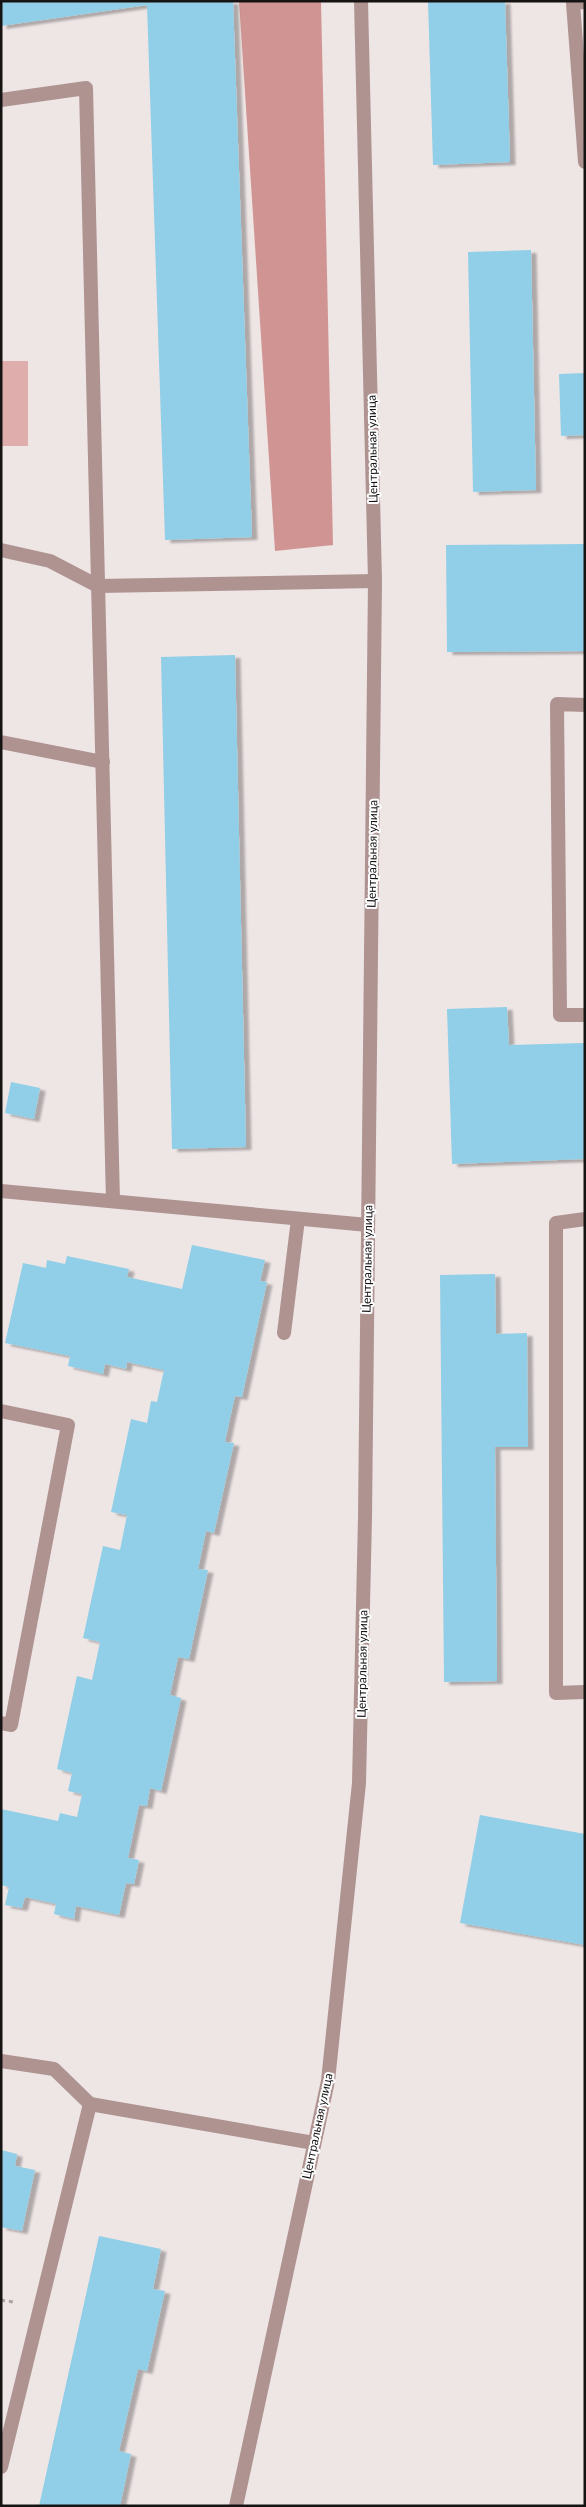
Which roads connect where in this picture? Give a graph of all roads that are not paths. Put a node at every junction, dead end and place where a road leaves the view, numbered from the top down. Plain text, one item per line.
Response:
1 (361, 1) edge
2 (585, 2) edge
3 (1, 100) edge
4 (585, 162) edge
5 (1, 550) edge
6 (375, 581) junction
7 (98, 586) junction
8 (585, 705) edge
9 (1, 742) edge
10 (103, 762) junction
11 (585, 1015) edge
12 (1, 1191) edge
13 (113, 1202) junction
14 (298, 1219) junction
15 (585, 1219) edge
16 (368, 1225) junction
17 (284, 1333) dead end
18 (1, 1411) edge
19 (585, 1692) edge
20 (1, 1723) edge
21 (1, 2061) edge
22 (90, 2104) junction
23 (314, 2143) junction
24 (1, 2467) edge
25 (236, 2506) edge

1 - 6 street, Центральная улица
2 - 4 street
3 - 7 street
5 - 7 street
6 - 7 street
6 - 16 street, Центральная улица
7 - 10 street
8 - 11 street
9 - 10 street
10 - 13 street
12 - 13 street
13 - 14 street
14 - 16 street
14 - 17 street
15 - 19 street
16 - 23 street, Центральная улица
18 - 20 street
21 - 22 street
22 - 23 street
22 - 24 street
23 - 25 street, Центральная улица

